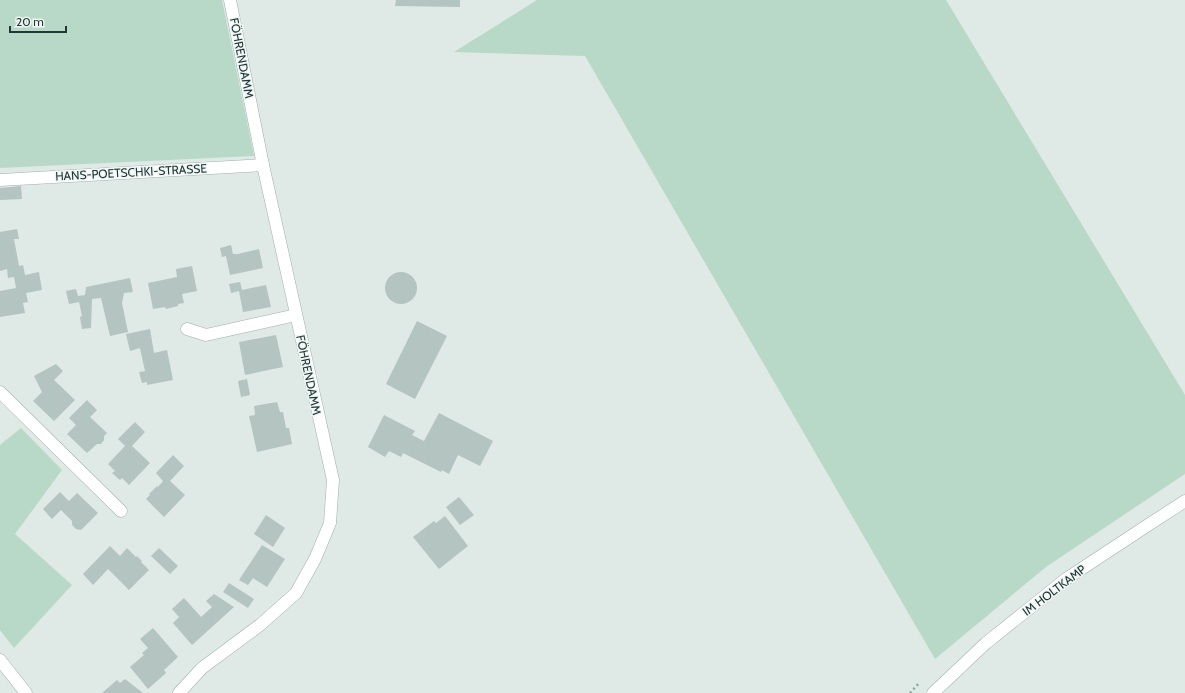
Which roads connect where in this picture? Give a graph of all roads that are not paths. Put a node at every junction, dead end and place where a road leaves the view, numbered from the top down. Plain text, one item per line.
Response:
1 (230, 0) edge
2 (263, 165) junction
3 (0, 180) edge
4 (296, 315) junction
5 (187, 329) dead end
6 (0, 392) edge
7 (1185, 501) edge
8 (121, 511) dead end
9 (0, 660) edge
10 (26, 693) edge
11 (179, 693) edge
12 (933, 693) edge

1 - 2 street, FÖHRENDAMM
2 - 3 street, HANS-POETSCHKI-STRASSE
2 - 4 street, FÖHRENDAMM
4 - 5 street
4 - 11 street, FÖHRENDAMM
6 - 8 street
7 - 12 street, IM HOLTKAMP
9 - 10 street

